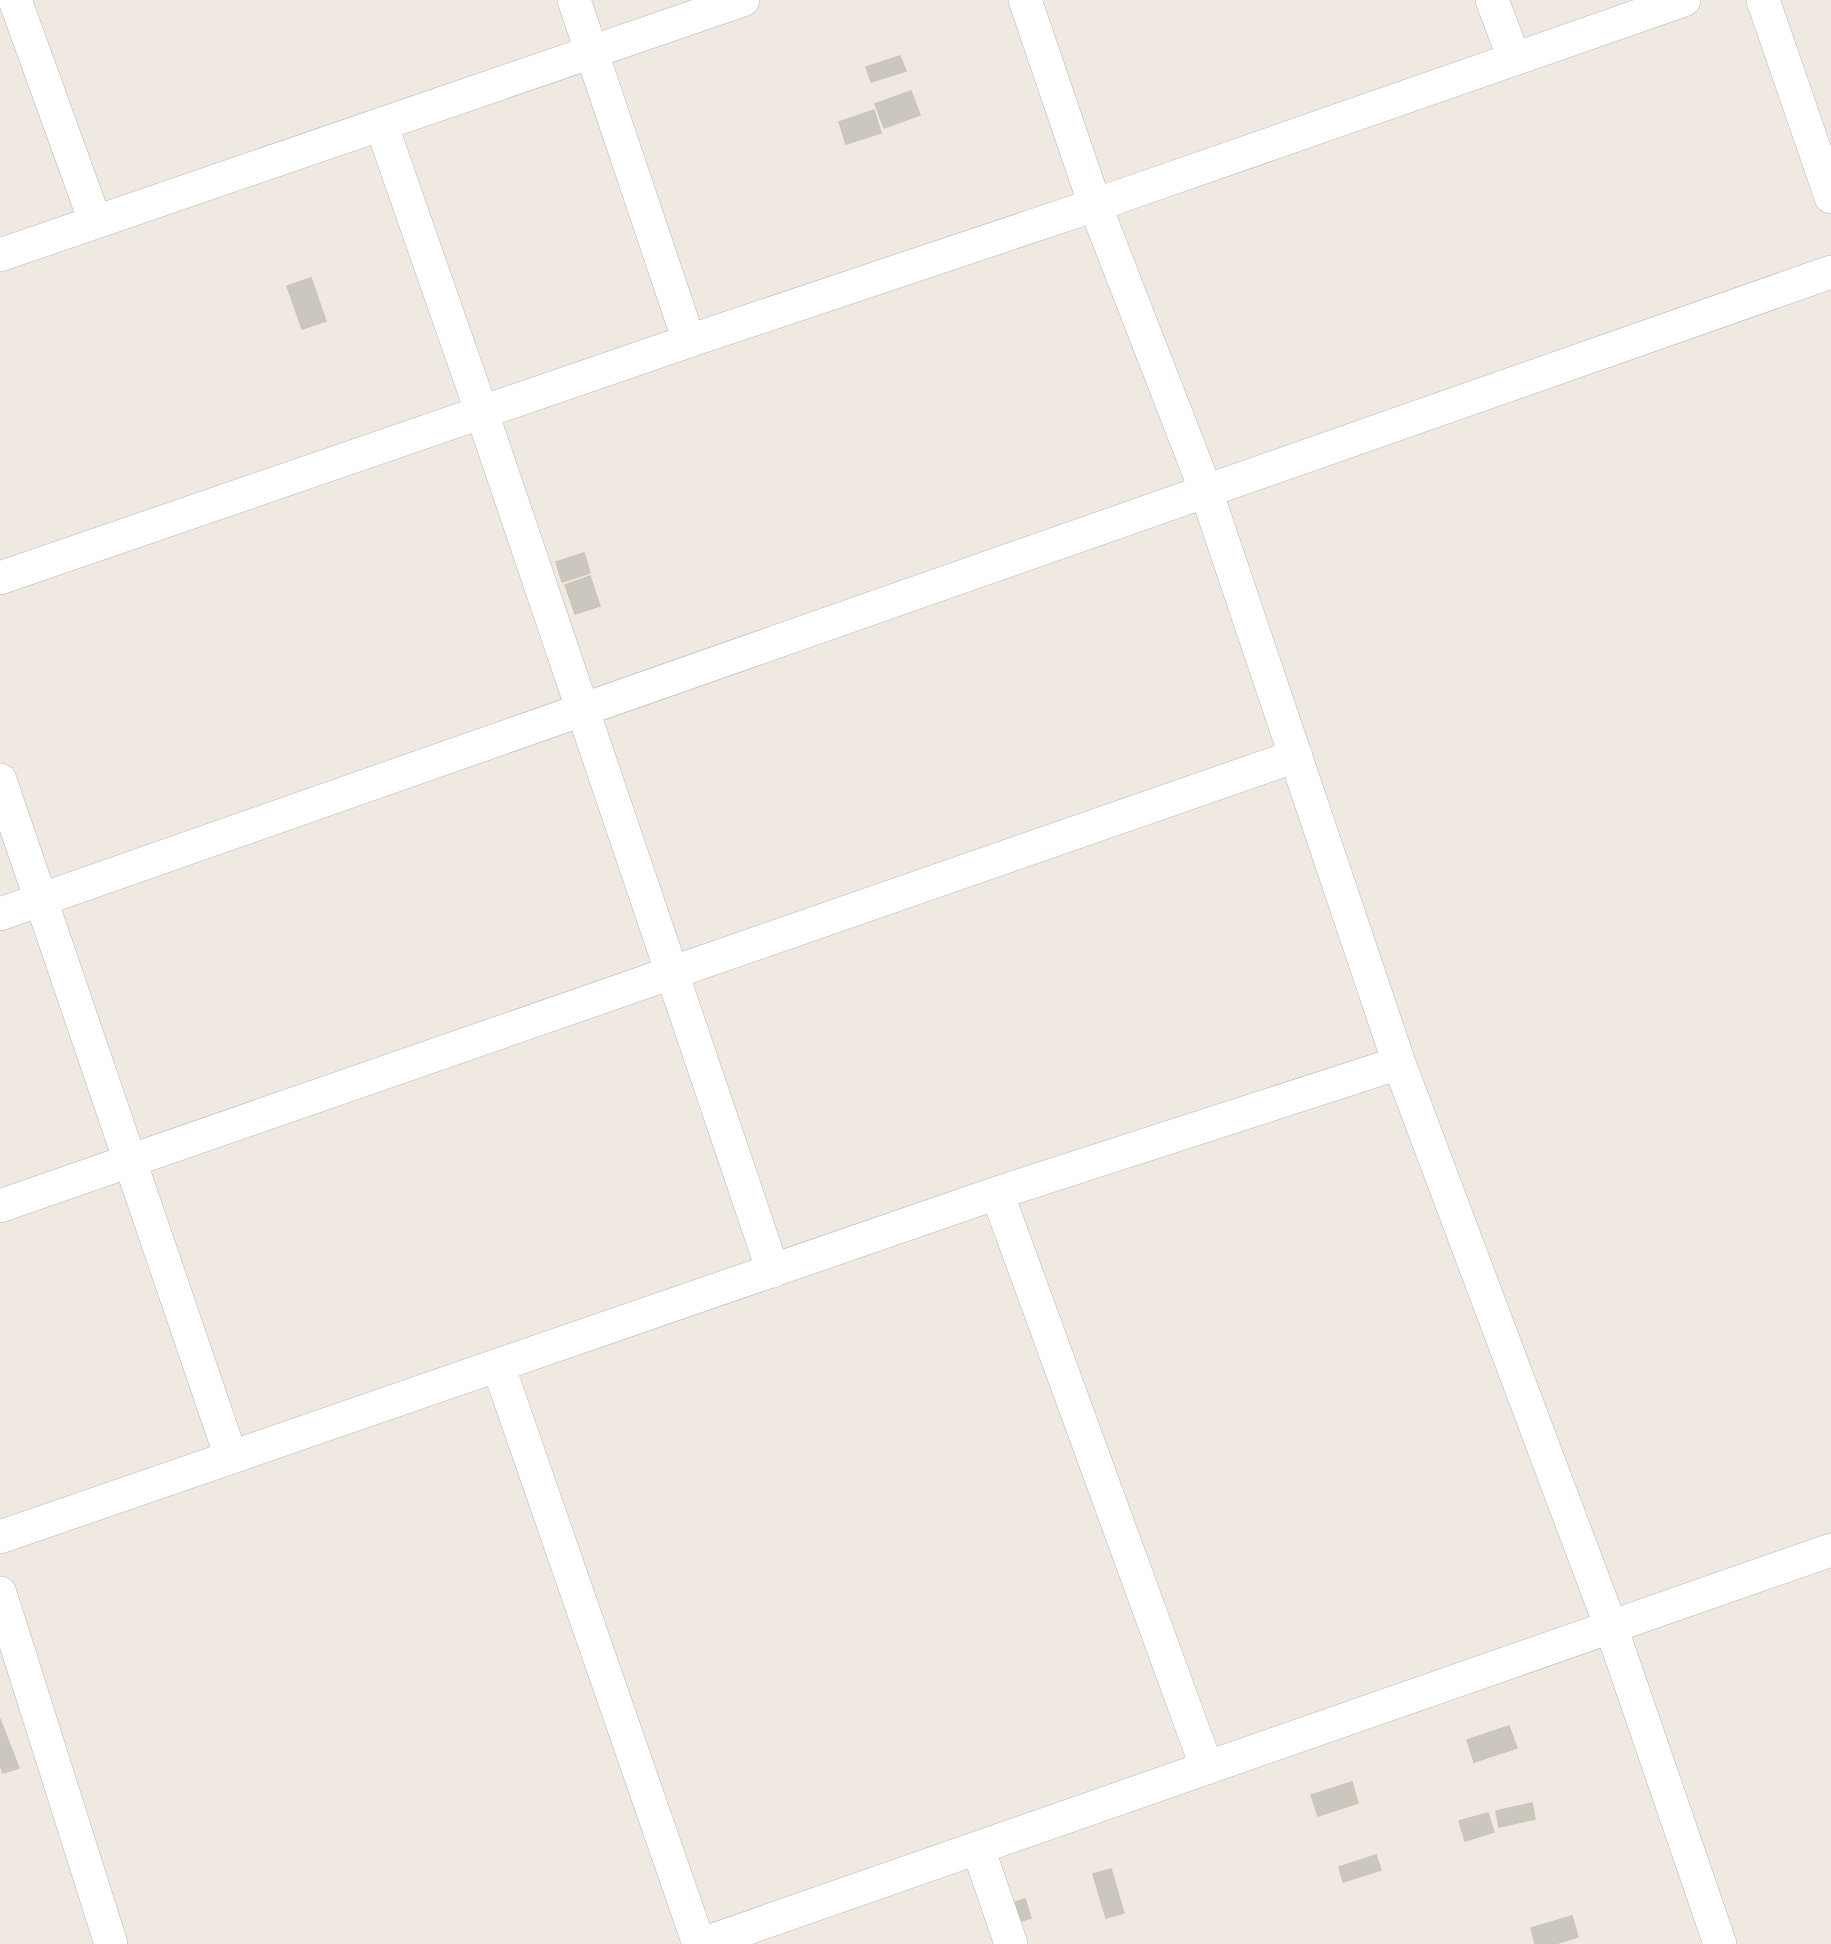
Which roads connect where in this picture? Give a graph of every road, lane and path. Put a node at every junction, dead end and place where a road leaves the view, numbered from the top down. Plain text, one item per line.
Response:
1 (15, 0) edge
2 (574, 0) edge
3 (743, 0) edge
4 (1025, 0) edge
5 (1492, 0) edge
6 (1684, 0) edge
7 (1763, 0) edge
8 (591, 51) junction
9 (1514, 58) junction
10 (381, 124) junction
11 (1831, 197) edge
12 (1095, 206) junction
13 (95, 221) junction
14 (0, 255) edge
15 (1831, 272) edge
16 (689, 342) junction
17 (482, 413) junction
18 (1206, 491) junction
19 (0, 578) edge
20 (583, 710) junction
21 (1296, 756) junction
22 (0, 780) edge
23 (41, 901) junction
24 (0, 914) edge
25 (672, 974) junction
26 (1399, 1063) junction
27 (130, 1161) junction
28 (997, 1193) junction
29 (0, 1206) edge
30 (773, 1270) junction
31 (498, 1365) junction
32 (231, 1457) junction
33 (0, 1537) edge
34 (1831, 1550) edge
35 (0, 1593) edge
36 (1611, 1627) junction
37 (1207, 1768) junction
38 (978, 1848) junction
39 (111, 1944) edge
40 (700, 1944) edge
41 (1011, 1944) edge
42 (1720, 1944) edge

1 - 13 street
2 - 8 street
3 - 8 street
4 - 12 street
5 - 9 street
6 - 9 street
7 - 11 street
8 - 10 street
8 - 16 street
9 - 12 street
10 - 13 street
10 - 17 street
12 - 16 street
12 - 18 street
13 - 14 street
15 - 18 street
16 - 17 street
17 - 19 street
17 - 20 street
18 - 20 street
18 - 21 street
20 - 23 street
20 - 25 street
21 - 25 street
21 - 26 street
22 - 23 street
23 - 24 street
23 - 27 street
25 - 27 street
25 - 30 street
26 - 28 street
26 - 36 street
27 - 29 street
27 - 32 street
28 - 30 street
28 - 37 street
30 - 31 street
31 - 32 street
31 - 40 street
32 - 33 street
34 - 36 street
35 - 39 street
36 - 37 street
36 - 42 street
37 - 38 street
38 - 40 street
38 - 41 street

